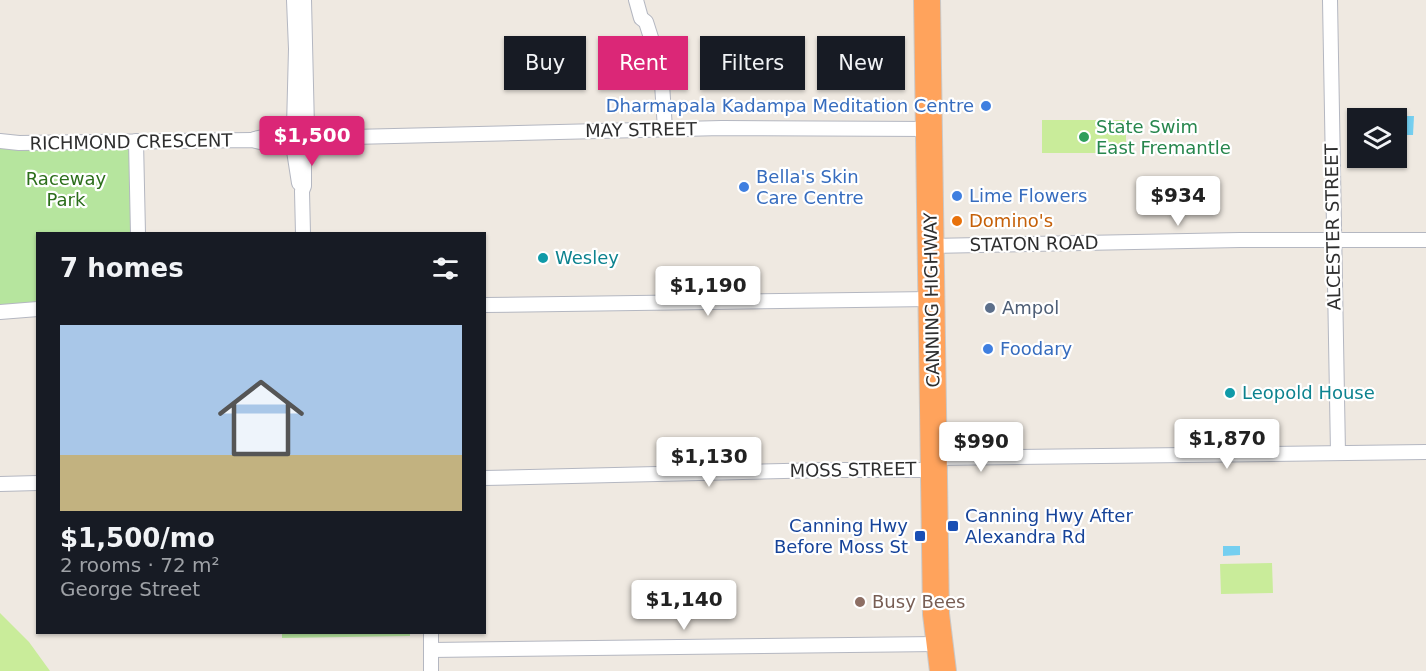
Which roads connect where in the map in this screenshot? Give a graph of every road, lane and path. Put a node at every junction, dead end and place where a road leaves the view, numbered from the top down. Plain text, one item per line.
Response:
1 (294, 0) edge
2 (304, 0) edge
3 (636, 0) edge
4 (644, 0) edge
5 (927, 0) edge
6 (1330, 0) edge
7 (646, 22) junction
8 (930, 129) junction
9 (661, 130) junction
10 (3, 139) edge
11 (299, 139) junction
12 (136, 141) junction
13 (138, 232) edge
14 (303, 232) edge
15 (1333, 240) junction
16 (1426, 240) edge
17 (930, 246) junction
18 (931, 299) junction
19 (486, 305) edge
20 (36, 309) edge
21 (0, 312) edge
22 (1426, 452) edge
23 (1338, 453) junction
24 (934, 464) junction
25 (36, 475) edge
26 (0, 476) edge
27 (486, 478) edge
28 (36, 483) edge
29 (0, 484) edge
30 (430, 634) edge
31 (938, 644) junction
32 (431, 650) junction
33 (431, 671) edge
34 (943, 671) edge

1 - 11 street
2 - 11 street
3 - 7 street
4 - 7 street
5 - 8 highway, CANNING HIGHWAY
6 - 15 street, ALCESTER STREET
7 - 9 street
8 - 9 street, MAY STREET
8 - 17 highway, CANNING HIGHWAY
9 - 11 street, MAY STREET
10 - 12 street, RICHMOND CRESCENT
11 - 12 street, RICHMOND CRESCENT
11 - 14 street
12 - 13 street
15 - 16 street, STATON ROAD
15 - 17 street, STATON ROAD
15 - 23 street, ALCESTER STREET
17 - 18 highway, CANNING HIGHWAY
18 - 19 street
18 - 24 highway, CANNING HIGHWAY
20 - 21 street
22 - 23 street, MOSS STREET
23 - 24 street, MOSS STREET
24 - 27 street, MOSS STREET
24 - 31 highway, CANNING HIGHWAY
25 - 26 street
28 - 29 street
30 - 32 street
31 - 32 street
31 - 34 highway, CANNING HIGHWAY
32 - 33 street

